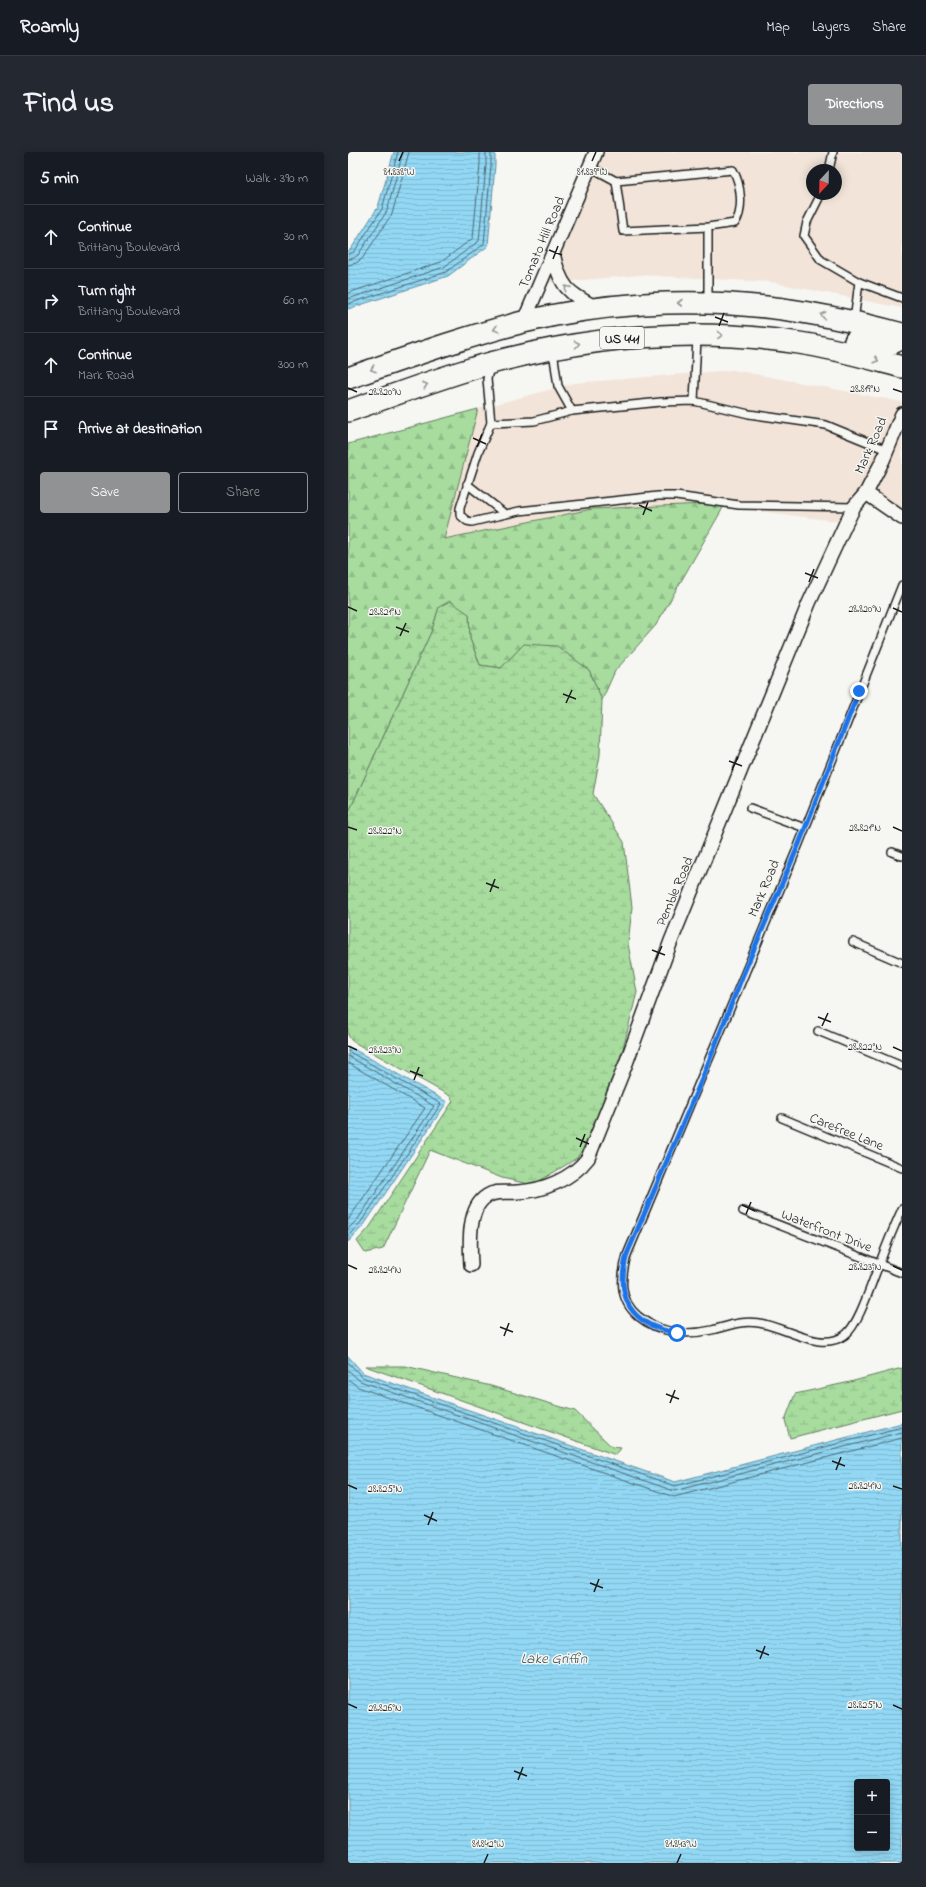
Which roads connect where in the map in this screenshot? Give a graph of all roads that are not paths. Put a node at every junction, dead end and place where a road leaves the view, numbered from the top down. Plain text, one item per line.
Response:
1 (596, 152) edge
2 (833, 152) edge
3 (830, 164) edge
4 (590, 167) junction
5 (616, 181) junction
6 (818, 200) edge
7 (708, 227) junction
8 (553, 253) junction
9 (859, 282) junction
10 (902, 298) edge
11 (708, 303) junction
12 (590, 310) junction
13 (524, 322) junction
14 (854, 322) junction
15 (697, 334) junction
16 (902, 334) edge
17 (762, 338) junction
18 (902, 338) edge
19 (553, 349) junction
20 (490, 363) junction
21 (902, 367) edge
22 (348, 378) edge
23 (694, 401) junction
24 (348, 411) edge
25 (572, 411) junction
26 (902, 414) edge
27 (491, 423) junction
28 (887, 450) junction
29 (467, 484) junction
30 (866, 493) junction
31 (854, 508) junction
32 (505, 514) junction
33 (902, 518) edge
34 (902, 585) edge
35 (750, 808) dead end
36 (805, 828) junction
37 (892, 852) dead end
38 (902, 856) edge
39 (853, 942) dead end
40 (902, 963) edge
41 (818, 1031) dead end
42 (902, 1066) edge
43 (782, 1118) dead end
44 (902, 1168) edge
45 (902, 1209) edge
46 (743, 1211) dead end
47 (879, 1264) junction
48 (471, 1265) dead end
49 (902, 1273) edge

1 - 4 street, Tomato Hill Road
2 - 3 lane
4 - 5 lane
4 - 8 street, Tomato Hill Road
5 - 7 lane
5 - 7 lane
6 - 9 lane
7 - 11 lane
12 -> 8 street
8 - 13 street, Tomato Hill Road
9 - 10 lane
9 - 14 lane
11 -> 12 main road, US 441
14 -> 11 main road, US 441
12 - 13 main road, US 441
12 - 19 main road
13 - 20 main road
13 -> 22 main road, US 441
14 - 16 main road, US 441
15 -> 17 main road, US 441
19 -> 15 main road, US 441
15 - 23 lane
17 - 18 main road
17 -> 21 main road, US 441
19 - 20 main road, US 441
19 - 25 lane
24 -> 20 main road, US 441
20 - 27 lane
23 - 25 lane
23 - 28 lane
25 - 27 lane
26 - 28 street, Mark Road
27 - 29 lane
28 - 30 street, Mark Road
29 - 32 lane
29 - 32 lane
30 - 31 street, Pemble Road
30 - 33 street, Mark Road
31 - 32 lane
31 - 48 street, Pemble Road
34 - 36 lane, Mark Road
35 - 36 lane
36 - 47 lane, Mark Road
37 - 38 lane
39 - 40 lane
41 - 42 lane
43 - 44 lane, Carefree Lane
45 - 47 lane, Mark Road
46 - 47 lane, Waterfront Drive
47 - 49 lane, Waterfront Drive

